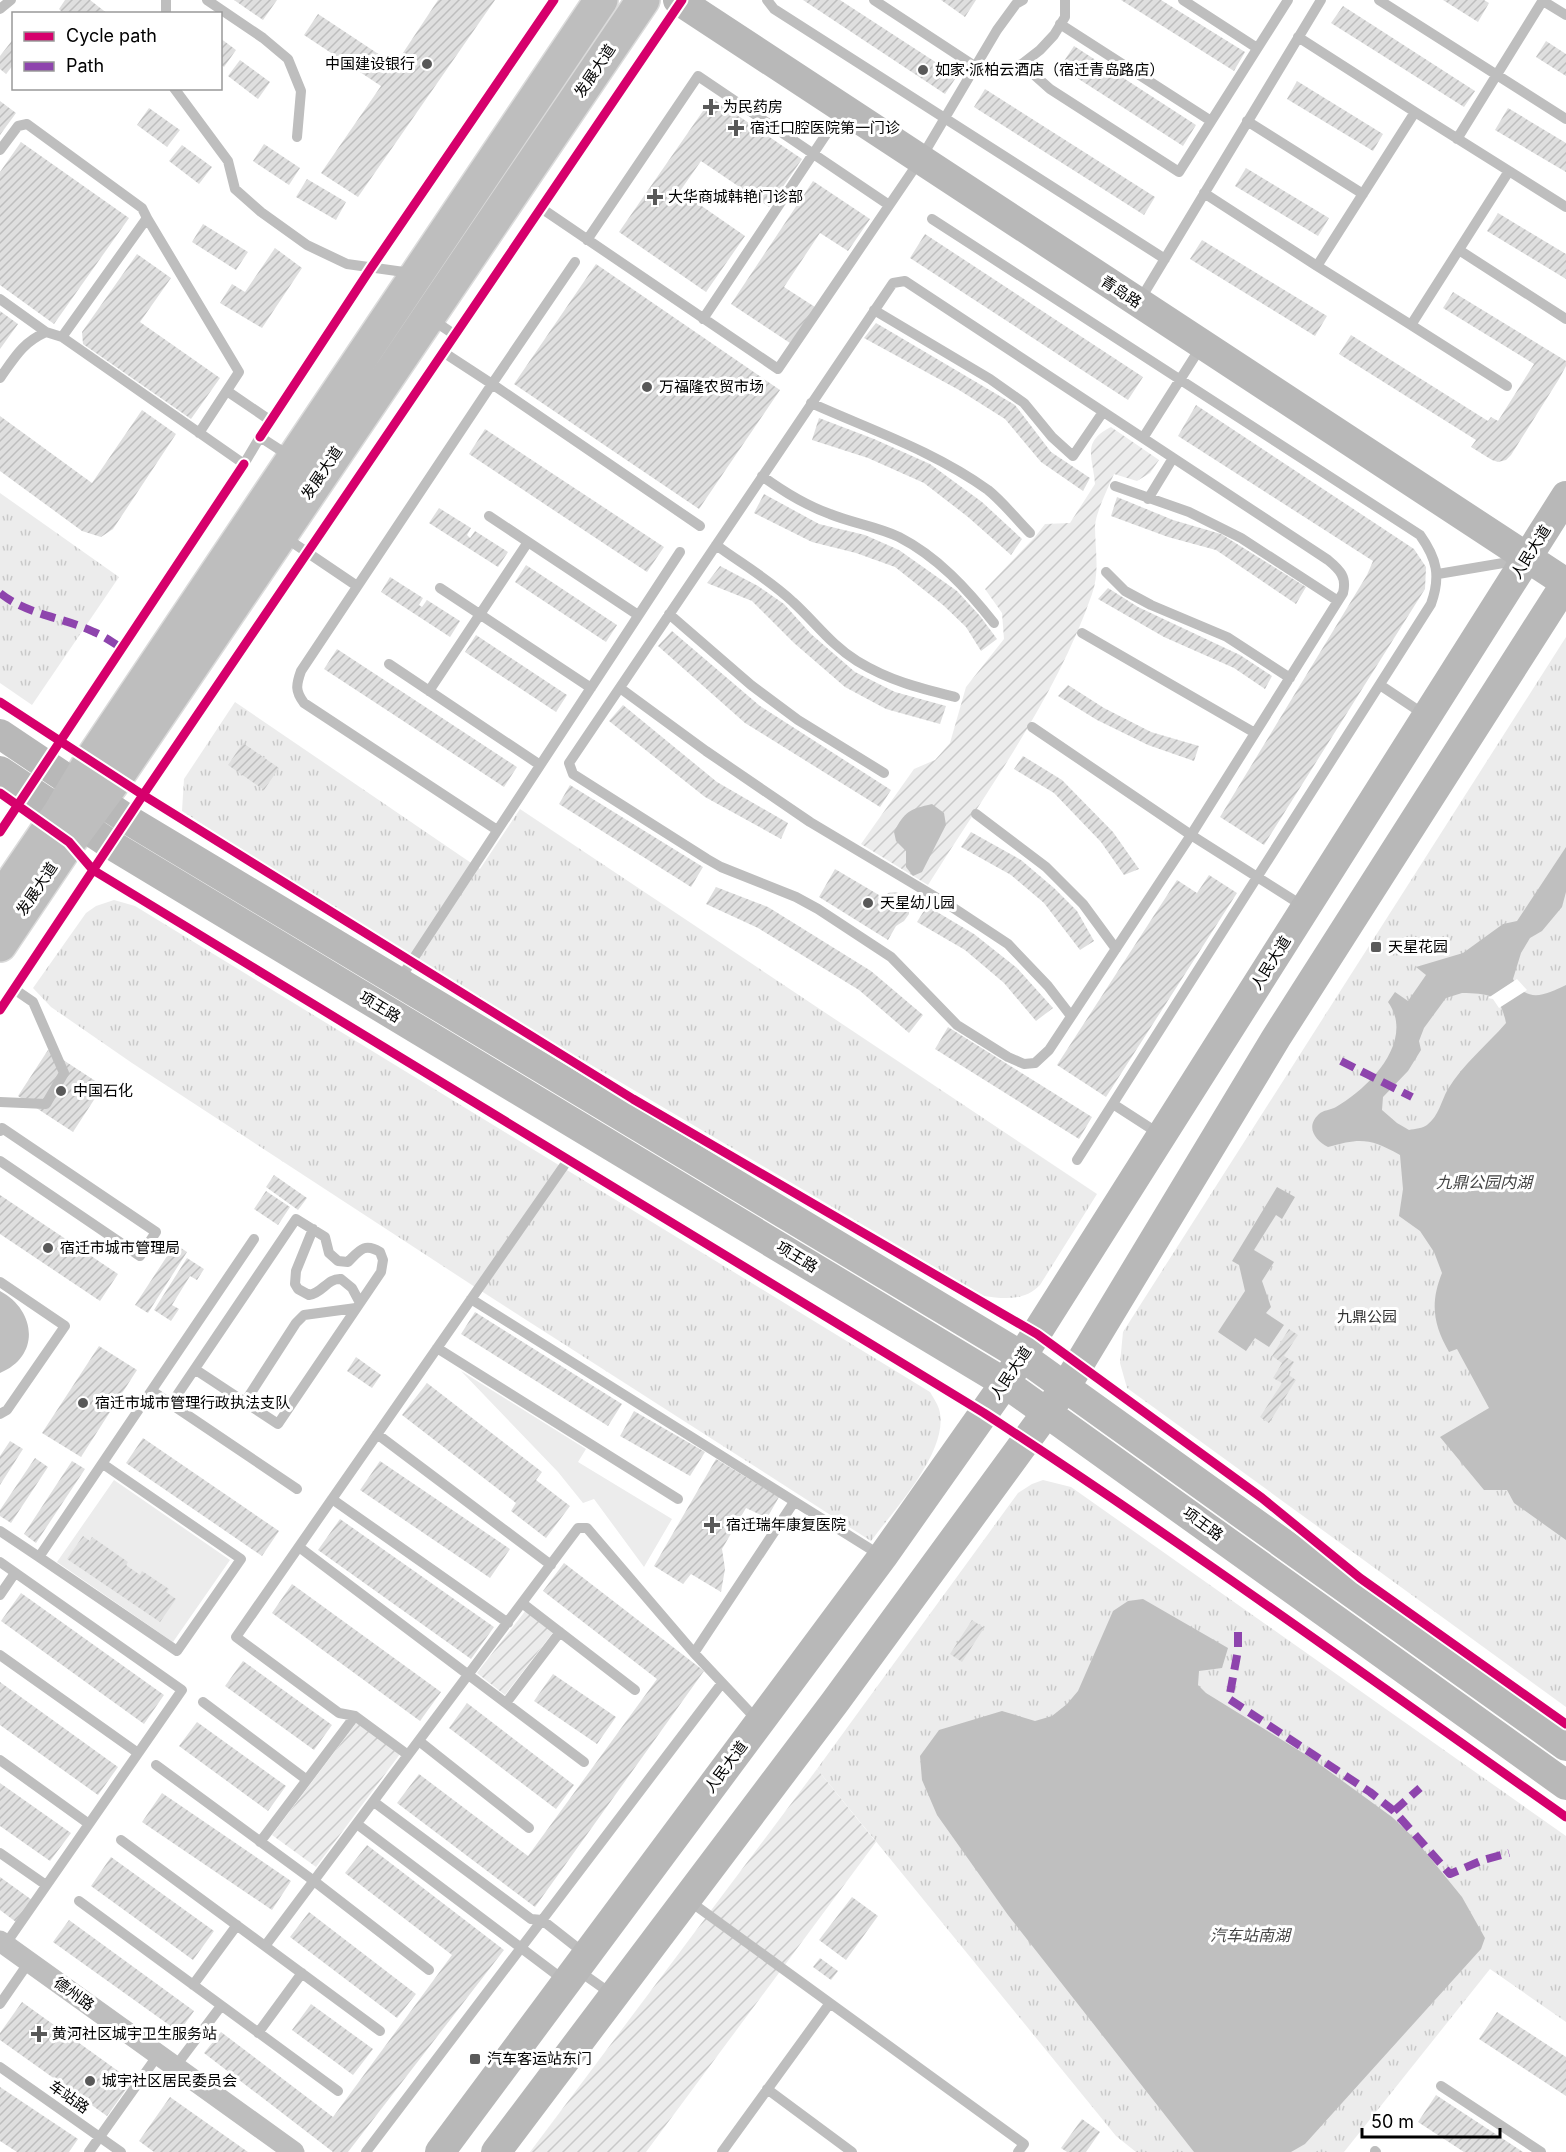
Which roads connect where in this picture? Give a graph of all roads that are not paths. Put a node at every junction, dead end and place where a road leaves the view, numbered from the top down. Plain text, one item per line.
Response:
1 (11, 0) edge
2 (207, 0) edge
3 (601, 0) edge
4 (643, 0) edge
5 (678, 0) edge
6 (767, 0) edge
7 (874, 0) edge
8 (1065, 0) edge
9 (1183, 0) edge
10 (1288, 0) edge
11 (1320, 0) edge
12 (1379, 0) edge
13 (1543, 0) edge
14 (1016, 1) edge
15 (0, 9) edge
16 (1566, 15) edge
17 (1060, 24) junction
18 (1298, 37) junction
19 (1257, 48) junction
20 (1022, 64) junction
21 (976, 66) junction
22 (1497, 75) junction
23 (175, 90) edge
24 (843, 109) junction
25 (1415, 112) junction
26 (945, 118) junction
27 (1566, 119) edge
28 (1211, 121) junction
29 (1248, 121) junction
30 (297, 137) dead end
31 (1457, 139) junction
32 (0, 150) edge
33 (813, 154) junction
34 (920, 160) junction
35 (1509, 171) junction
36 (1204, 193) junction
37 (1363, 194) junction
38 (889, 205) junction
39 (1566, 207) edge
40 (541, 208) dead end
41 (147, 218) junction
42 (932, 219) dead end
43 (587, 240) junction
44 (1459, 250) junction
45 (1165, 259) junction
46 (575, 262) dead end
47 (1317, 266) junction
48 (418, 274) junction
49 (0, 298) edge
50 (1138, 303) junction
51 (874, 310) junction
52 (428, 317) junction
53 (703, 319) junction
54 (1566, 319) edge
55 (1411, 325) junction
56 (46, 332) junction
57 (455, 335) dead end
58 (62, 337) junction
59 (1202, 345) junction
60 (443, 352) dead end
61 (0, 378) edge
62 (1180, 380) junction
63 (492, 384) junction
64 (1507, 386) dead end
65 (227, 391) junction
66 (811, 403) junction
67 (1103, 412) junction
68 (271, 421) dead end
69 (199, 433) junction
70 (1143, 438) junction
71 (1173, 458) junction
72 (294, 459) junction
73 (762, 476) junction
74 (1114, 486) dead end
75 (1566, 496) edge
76 (1148, 499) junction
77 (489, 516) dead end
78 (700, 526) dead end
79 (1030, 533) dead end
80 (280, 535) junction
81 (528, 542) junction
82 (716, 545) junction
83 (680, 552) dead end
84 (1527, 559) junction
85 (1106, 572) dead end
86 (1438, 574) junction
87 (1566, 583) edge
88 (357, 586) junction
89 (440, 588) dead end
90 (1338, 601) junction
91 (480, 614) junction
92 (669, 614) junction
93 (638, 615) junction
94 (994, 622) dead end
95 (1082, 633) dead end
96 (389, 664) dead end
97 (1290, 678) junction
98 (1380, 685) junction
99 (591, 688) junction
100 (620, 688) junction
101 (429, 691) junction
102 (955, 697) dead end
103 (1427, 716) junction
104 (1032, 727) dead end
105 (0, 734) edge
106 (1255, 734) junction
107 (540, 765) junction
108 (0, 771) edge
109 (884, 773) dead end
110 (79, 806) junction
111 (976, 814) dead end
112 (497, 830) junction
113 (1191, 835) junction
114 (1258, 877) junction
115 (0, 900) edge
116 (1306, 908) junction
117 (0, 945) edge
118 (1116, 949) junction
119 (398, 982) junction
120 (14, 989) dead end
121 (1071, 1016) junction
122 (0, 1102) edge
123 (1113, 1104) junction
124 (0, 1131) edge
125 (1162, 1136) junction
126 (567, 1160) dead end
127 (1077, 1160) dead end
128 (0, 1161) edge
129 (314, 1230) junction
130 (254, 1239) dead end
131 (0, 1282) edge
132 (471, 1299) junction
133 (358, 1306) junction
134 (436, 1348) junction
135 (1023, 1356) junction
136 (196, 1370) junction
137 (1005, 1383) junction
138 (1066, 1386) junction
139 (152, 1391) junction
140 (244, 1402) junction
141 (171, 1404) junction
142 (1048, 1412) junction
143 (0, 1414) edge
144 (377, 1434) junction
145 (103, 1464) junction
146 (297, 1489) dead end
147 (332, 1499) junction
148 (678, 1499) dead end
149 (794, 1502) junction
150 (0, 1530) edge
151 (298, 1547) junction
152 (883, 1556) junction
153 (39, 1557) junction
154 (0, 1562) edge
155 (551, 1565) junction
156 (15, 1573) junction
157 (0, 1595) edge
158 (522, 1603) junction
159 (508, 1623) junction
160 (560, 1632) junction
161 (694, 1653) junction
162 (0, 1655) edge
163 (469, 1674) junction
164 (722, 1683) junction
165 (635, 1690) dead end
166 (203, 1702) dead end
167 (506, 1703) junction
168 (355, 1716) junction
169 (759, 1722) junction
170 (419, 1741) junction
171 (1566, 1746) edge
172 (138, 1753) junction
173 (408, 1755) junction
174 (0, 1760) edge
175 (584, 1762) dead end
176 (156, 1765) dead end
177 (307, 1780) junction
178 (1566, 1785) edge
179 (374, 1802) junction
180 (89, 1824) junction
181 (357, 1824) junction
182 (529, 1828) dead end
183 (121, 1840) dead end
184 (260, 1842) junction
185 (0, 1853) edge
186 (314, 1881) junction
187 (46, 1885) junction
188 (688, 1900) junction
189 (79, 1901) dead end
190 (542, 1920) junction
191 (237, 1925) junction
192 (2, 1943) edge
193 (265, 1946) junction
194 (521, 1948) junction
195 (29, 1962) junction
196 (576, 1968) junction
197 (429, 1970) dead end
198 (302, 1974) junction
199 (193, 1985) junction
200 (615, 1996) junction
201 (830, 2003) junction
202 (0, 2004) edge
203 (221, 2006) junction
204 (380, 2031) dead end
205 (258, 2033) junction
206 (158, 2055) junction
207 (0, 2067) edge
208 (175, 2067) junction
209 (1442, 2086) dead end
210 (767, 2089) junction
211 (338, 2091) dead end
212 (100, 2137) junction
213 (89, 2152) edge
214 (121, 2152) edge
215 (294, 2152) edge
216 (366, 2152) edge
217 (440, 2152) edge
218 (496, 2152) edge
219 (722, 2152) edge
220 (852, 2152) edge
221 (1018, 2152) edge
222 (1541, 2152) edge

1 - 15 lane
2 - 30 lane
3 - 48 main road, 发展大道
4 - 52 main road, 发展大道
5 - 24 main road, 青岛路
6 - 26 lane
7 - 21 lane
8 - 17 lane
9 - 19 lane
10 - 19 lane
11 - 18 lane
12 - 22 lane
13 - 16 lane
13 - 22 lane
14 - 21 lane
17 - 20 lane
17 - 28 lane
18 - 25 lane
18 - 29 lane
19 - 28 lane
20 - 21 lane
20 - 28 lane
21 - 26 lane
22 - 27 lane
22 - 31 lane
23 - 48 lane
24 - 33 lane
24 - 34 main road, 青岛路
25 - 31 lane
25 - 37 lane
26 - 34 lane
26 - 45 lane
29 - 36 lane
29 - 37 lane
31 - 35 lane
32 - 41 lane
33 - 38 lane
33 - 43 lane
33 - 53 lane
34 - 38 lane
34 - 50 main road, 青岛路
35 - 39 lane
35 - 44 lane
36 - 45 lane
36 - 47 lane
37 - 47 lane
38 - 53 lane
40 - 43 lane
41 - 58 lane
41 - 65 lane
42 - 62 lane
43 - 53 lane
44 - 54 lane
44 - 55 lane
45 - 50 lane
46 - 63 lane
47 - 55 lane
48 - 72 main road, 发展大道
49 - 56 lane
50 - 59 main road, 青岛路
51 - 66 lane
51 - 67 lane
51 - 67 lane
52 - 57 lane
52 - 80 main road, 发展大道
55 - 64 lane
56 - 58 lane
56 - 61 lane
58 - 69 lane
59 - 62 lane
59 - 84 main road, 青岛路
60 - 63 lane
62 - 70 lane
62 - 86 lane
63 - 78 lane
63 - 88 lane
65 - 68 lane
65 - 69 lane
66 - 73 lane
66 - 79 lane
67 - 70 lane
69 - 72 lane
70 - 71 lane
71 - 76 lane
71 - 90 lane
72 - 110 main road, 发展大道
73 - 82 lane
73 - 94 lane
74 - 76 lane
75 - 84 main road, 人民大道
76 - 90 lane
77 - 81 lane
80 - 88 lane
80 - 110 main road, 发展大道
81 - 91 lane
81 - 93 lane
82 - 92 lane
82 - 102 lane
83 - 93 lane
84 - 86 lane
84 - 87 main road, 青岛路
84 - 103 main road, 人民大道
85 - 97 lane
86 - 98 lane
87 - 138 main road
88 - 112 lane
89 - 91 lane
90 - 97 lane
91 - 99 lane
91 - 101 lane
92 - 100 lane
92 - 109 lane
93 - 99 lane
95 - 106 lane
96 - 101 lane
97 - 106 lane
98 - 103 lane
98 - 114 lane
99 - 107 lane
100 - 121 lane
100 - 121 lane
101 - 107 lane
103 - 116 main road, 人民大道
104 - 113 lane
105 - 110 main road, 项王路
106 - 113 lane
107 - 112 lane
108 - 110 main road, 项王路
110 - 115 main road, 发展大道
110 - 117 main road, 发展大道
110 - 119 main road, 项王路
110 - 137 main road, 项王路
111 - 118 lane
112 - 119 lane
113 - 114 lane
113 - 118 lane
114 - 116 lane
114 - 123 lane
116 - 125 main road, 人民大道
118 - 121 lane
119 - 135 main road, 项王路
120 - 122 lane
123 - 125 lane
123 - 127 lane
124 - 128 lane
125 - 135 main road, 人民大道
126 - 132 lane
129 - 133 lane
129 - 133 lane
129 - 136 lane
130 - 139 lane
131 - 143 lane
132 - 134 lane
132 - 149 lane
133 - 140 lane
133 - 140 lane
134 - 144 lane
134 - 148 lane
135 - 137 main road, 人民大道
135 - 138 main road, 项王路
136 - 140 lane
136 - 141 lane
137 - 142 main road, 项王路
137 - 152 main road, 人民大道
138 - 142 main road
138 - 171 main road, 项王路
139 - 141 lane
139 - 145 lane
141 - 146 lane
142 - 178 main road, 项王路
142 - 188 main road
144 - 147 lane
144 - 155 lane
145 - 153 lane
145 - 153 lane
147 - 151 lane
147 - 159 lane
149 - 152 lane
149 - 161 lane
150 - 153 lane
151 - 163 lane
151 - 168 lane
152 - 169 main road, 人民大道
154 - 156 lane
155 - 158 lane
155 - 161 lane
156 - 157 lane
156 - 172 lane
158 - 159 lane
158 - 160 lane
159 - 163 lane
160 - 165 lane
160 - 167 lane
161 - 164 lane
162 - 172 lane
163 - 167 lane
163 - 170 lane
164 - 169 lane
164 - 190 lane
166 - 177 lane
167 - 175 lane
168 - 173 lane
168 - 177 lane
169 - 196 main road, 人民大道
170 - 173 lane
170 - 182 lane
172 - 180 lane
173 - 179 lane
174 - 180 lane
176 - 184 lane
177 - 184 lane
179 - 181 lane
179 - 190 lane
180 - 187 lane
181 - 186 lane
181 - 194 lane
183 - 191 lane
184 - 186 lane
185 - 187 lane
186 - 193 lane
186 - 197 lane
187 - 192 lane
188 - 200 main road
188 - 201 lane
189 - 199 lane
190 - 194 lane
190 - 196 lane
191 - 193 lane
191 - 199 lane
192 - 195 street, 德州路
193 - 198 lane
194 - 196 lane
194 - 216 lane
195 - 202 lane
195 - 206 street, 德州路
196 - 200 lane
196 - 217 main road, 人民大道
198 - 204 lane
198 - 205 lane
199 - 203 lane
200 - 218 main road
201 - 210 lane
201 - 221 lane
203 - 205 lane
203 - 208 lane
205 - 211 lane
206 - 208 street, 德州路
206 - 212 lane
207 - 212 lane, 车站路
208 - 215 street, 德州路
209 - 222 lane
210 - 219 lane
210 - 220 lane
212 - 213 lane
212 - 214 lane, 车站路

